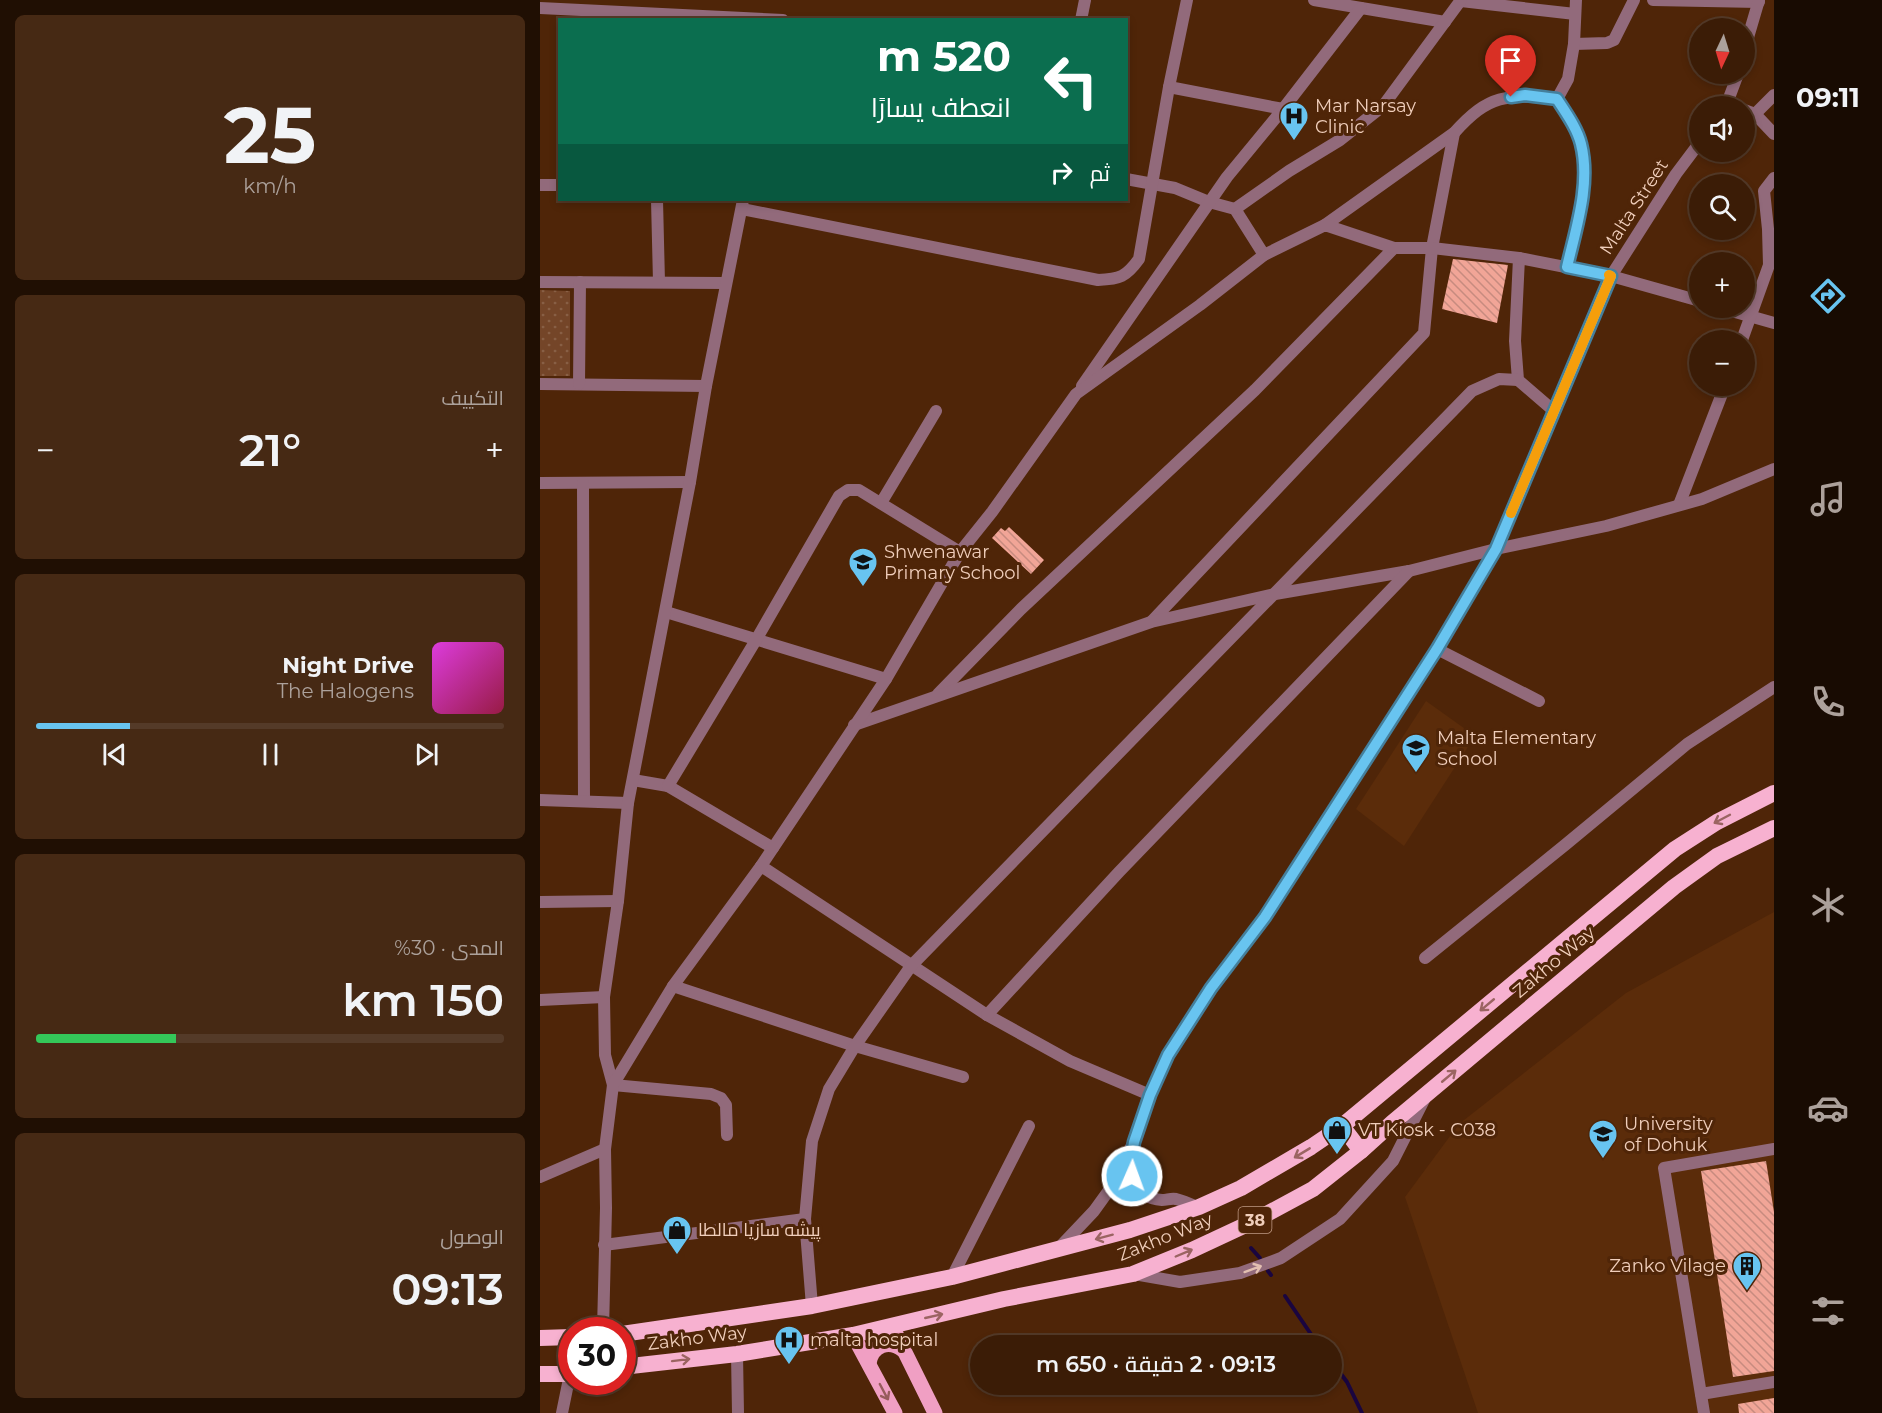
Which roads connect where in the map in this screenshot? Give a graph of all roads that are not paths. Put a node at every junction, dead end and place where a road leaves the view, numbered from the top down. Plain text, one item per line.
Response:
1 (1084, 0) edge
2 (1187, 0) edge
3 (1314, 0) edge
4 (1461, 0) edge
5 (1576, 0) edge
6 (1634, 0) edge
7 (1653, 0) edge
8 (1759, 1) edge
9 (540, 8) edge
10 (1361, 8) junction
11 (1575, 14) junction
12 (576, 15) edge
13 (728, 18) edge
14 (1081, 18) edge
15 (1754, 18) edge
16 (1445, 22) junction
17 (1574, 44) junction
18 (1169, 87) junction
19 (1774, 95) edge
20 (1557, 99) junction
21 (1755, 108) edge
22 (1283, 109) junction
23 (1755, 117) edge
24 (1454, 133) junction
25 (1774, 134) edge
26 (1689, 157) edge
27 (1774, 178) edge
28 (1128, 179) edge
29 (1152, 184) junction
30 (540, 185) edge
31 (558, 185) edge
32 (657, 201) edge
33 (1209, 202) junction
34 (743, 204) edge
35 (1235, 210) junction
36 (1325, 225) junction
37 (1394, 248) junction
38 (1432, 248) junction
39 (1264, 255) junction
40 (1519, 258) junction
41 (1567, 267) junction
42 (1611, 276) junction
43 (540, 282) edge
44 (580, 282) junction
45 (659, 282) junction
46 (726, 283) junction
47 (1689, 298) edge
48 (1755, 305) edge
49 (1755, 317) edge
50 (1774, 323) edge
51 (1518, 380) junction
52 (540, 384) edge
53 (579, 384) junction
54 (706, 386) junction
55 (1077, 394) junction
56 (1721, 396) edge
57 (936, 411) dead end
58 (1554, 411) junction
59 (1774, 469) edge
60 (690, 482) junction
61 (540, 483) edge
62 (583, 483) junction
63 (881, 503) junction
64 (1679, 505) junction
65 (1496, 549) junction
66 (960, 552) junction
67 (1409, 571) junction
68 (1275, 594) junction
69 (666, 612) junction
70 (1151, 622) junction
71 (756, 639) junction
72 (1437, 649) junction
73 (886, 679) junction
74 (1774, 687) edge
75 (936, 696) junction
76 (1539, 701) dead end
77 (854, 725) junction
78 (633, 780) junction
79 (668, 786) junction
80 (1774, 793) edge
81 (540, 800) edge
82 (584, 800) junction
83 (628, 803) junction
84 (1774, 828) edge
85 (773, 848) junction
86 (761, 866) junction
87 (618, 901) junction
88 (540, 902) edge
89 (1425, 958) dead end
90 (911, 966) junction
91 (673, 986) junction
92 (604, 997) junction
93 (540, 1000) edge
94 (987, 1016) junction
95 (855, 1046) junction
96 (963, 1077) dead end
97 (613, 1085) junction
98 (1428, 1093) junction
99 (1150, 1095) junction
100 (1029, 1126) dead end
101 (1342, 1126) junction
102 (727, 1135) dead end
103 (1134, 1142) junction
104 (604, 1149) junction
105 (1774, 1149) edge
106 (1361, 1151) junction
107 (540, 1177) edge
108 (1199, 1207) junction
109 (805, 1219) junction
110 (604, 1245) junction
111 (1057, 1250) junction
112 (1133, 1274) junction
113 (951, 1277) junction
114 (812, 1306) junction
115 (603, 1317) edge
116 (892, 1326) junction
117 (636, 1332) edge
118 (853, 1335) junction
119 (558, 1337) edge
120 (540, 1338) edge
121 (903, 1350) junction
122 (737, 1354) junction
123 (869, 1363) junction
124 (636, 1365) edge
125 (540, 1374) edge
126 (558, 1374) edge
127 (1774, 1382) edge
128 (1701, 1394) junction
129 (566, 1395) edge
130 (562, 1413) edge
131 (738, 1413) edge
132 (895, 1413) edge
133 (935, 1413) edge
134 (1704, 1413) edge

1 - 14 street
2 - 18 street
3 - 10 street
4 - 11 street
4 - 16 street
5 - 11 street
6 - 17 street
7 - 8 street
8 - 15 street
9 - 12 street
10 - 16 street
10 - 22 street
11 - 17 street
12 - 13 street
16 - 35 street
17 - 20 street
18 - 22 street
18 - 29 street
19 - 21 street
20 - 24 street
20 - 41 street
22 - 33 street
23 - 25 street
24 - 36 street
24 - 38 street
26 - 42 street, Malta Street
27 - 48 street
28 - 29 street
29 - 33 street
29 - 34 street
30 - 31 street
32 - 45 street
33 - 35 street
33 - 55 street
34 - 46 street
35 - 39 street
36 - 37 street
36 - 39 street
37 - 38 street
37 - 75 street
38 - 40 street
38 - 70 street
39 - 55 street
40 - 41 street
40 - 51 street
41 - 42 street
42 - 47 street
42 - 58 street, Malta Street
43 - 44 street
44 - 45 street
44 - 53 street
45 - 46 street
46 - 54 street
49 - 50 street
51 - 58 street
51 - 68 street
52 - 53 street
53 - 54 street
54 - 60 street
55 - 66 street
56 - 64 street
57 - 63 street
58 - 65 street, Malta Street
59 - 64 street
60 - 62 street
60 - 69 street
61 - 62 street
62 - 82 street
63 - 66 street
63 - 71 street
64 - 65 street
65 - 67 street
65 - 72 street, Malta Street
66 - 73 street
67 - 68 street
67 - 94 street
68 - 70 street
68 - 90 street
69 - 71 street
69 - 78 street
70 - 75 street
71 - 73 street
71 - 79 street
72 - 76 street
72 - 99 street, Malta Street
73 - 77 street
74 - 89 street
75 - 77 street
77 - 85 street
78 - 79 street
78 - 83 street
79 - 85 street
80 -> 101 highway, Zakho Way / 38
81 - 82 street
82 - 83 street
83 - 87 street
98 -> 84 highway, Zakho Way / 38
85 - 86 street
86 - 90 street
86 - 91 street
87 - 88 street
87 - 92 street
90 - 94 street
90 - 95 street
91 - 95 street
91 - 97 street
92 - 93 street
92 - 97 street
94 - 99 street
95 - 96 street
95 - 109 street
97 - 102 street
97 - 104 street
98 - 106 highway, Zakho Way / 38
112 -> 98 street
99 - 103 street, Malta Street
100 - 113 street
101 - 106 highway
101 -> 108 highway, Zakho Way / 38
103 - 108 street, Malta Street
103 - 111 street, Malta Street
104 - 107 street
104 - 110 street
105 - 128 street
112 -> 106 highway, Zakho Way / 38
108 -> 111 highway, Zakho Way / 38
109 - 110 street
109 - 114 street
110 - 115 street
111 - 113 highway, Zakho Way / 38
116 -> 112 highway, Zakho Way / 38
113 - 114 highway, Zakho Way / 38
114 - 117 highway, Zakho Way / 38
116 - 118 highway, Zakho Way / 38
116 - 121 main road
118 - 122 highway, Zakho Way / 38
118 - 123 main road
119 - 120 highway
121 - 123 main road
121 - 133 main road
124 -> 122 highway, Zakho Way / 38
122 - 131 street
123 -> 132 main road
125 - 126 highway
127 - 128 street
128 - 134 street
129 - 130 street

